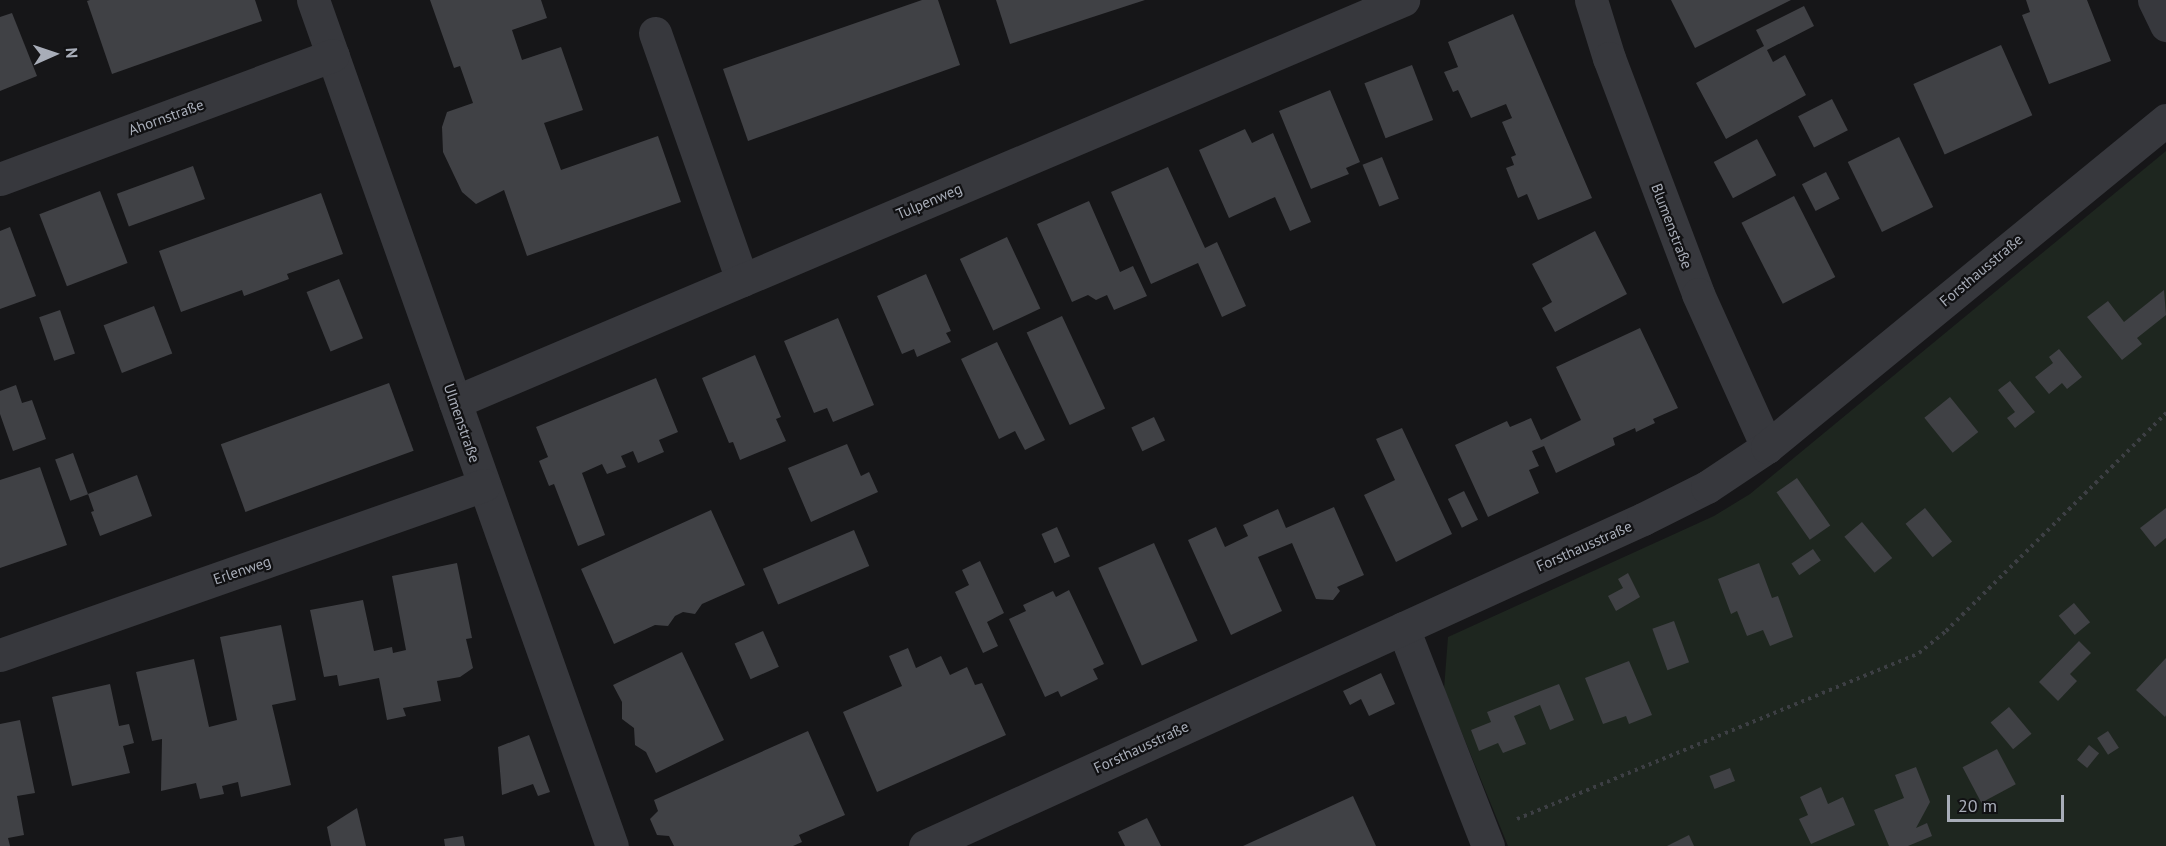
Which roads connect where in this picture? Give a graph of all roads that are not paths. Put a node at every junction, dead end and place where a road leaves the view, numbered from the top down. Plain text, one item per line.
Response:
1 (313, 0) edge
2 (1402, 0) edge
3 (1591, 0) edge
4 (2154, 0) edge
5 (2166, 25) edge
6 (655, 33) dead end
7 (333, 55) junction
8 (2166, 120) edge
9 (0, 179) edge
10 (742, 280) junction
11 (455, 402) junction
12 (1767, 447) junction
13 (484, 485) junction
14 (1403, 628) junction
15 (0, 655) edge
16 (1486, 839) edge
17 (612, 846) edge
18 (925, 846) edge

1 - 7 street, Ulmenstraße
2 - 10 street, Tulpenweg
3 - 12 street, Blumenstraße
4 - 5 street
6 - 10 street
7 - 9 street, Ahornstraße
7 - 11 street, Ulmenstraße
8 - 12 street, Forsthausstraße
10 - 11 street, Tulpenweg
11 - 13 street, Ulmenstraße
12 - 14 street, Forsthausstraße
13 - 15 street, Erlenweg
13 - 17 street, Ulmenstraße
14 - 16 street
14 - 18 street, Forsthausstraße

